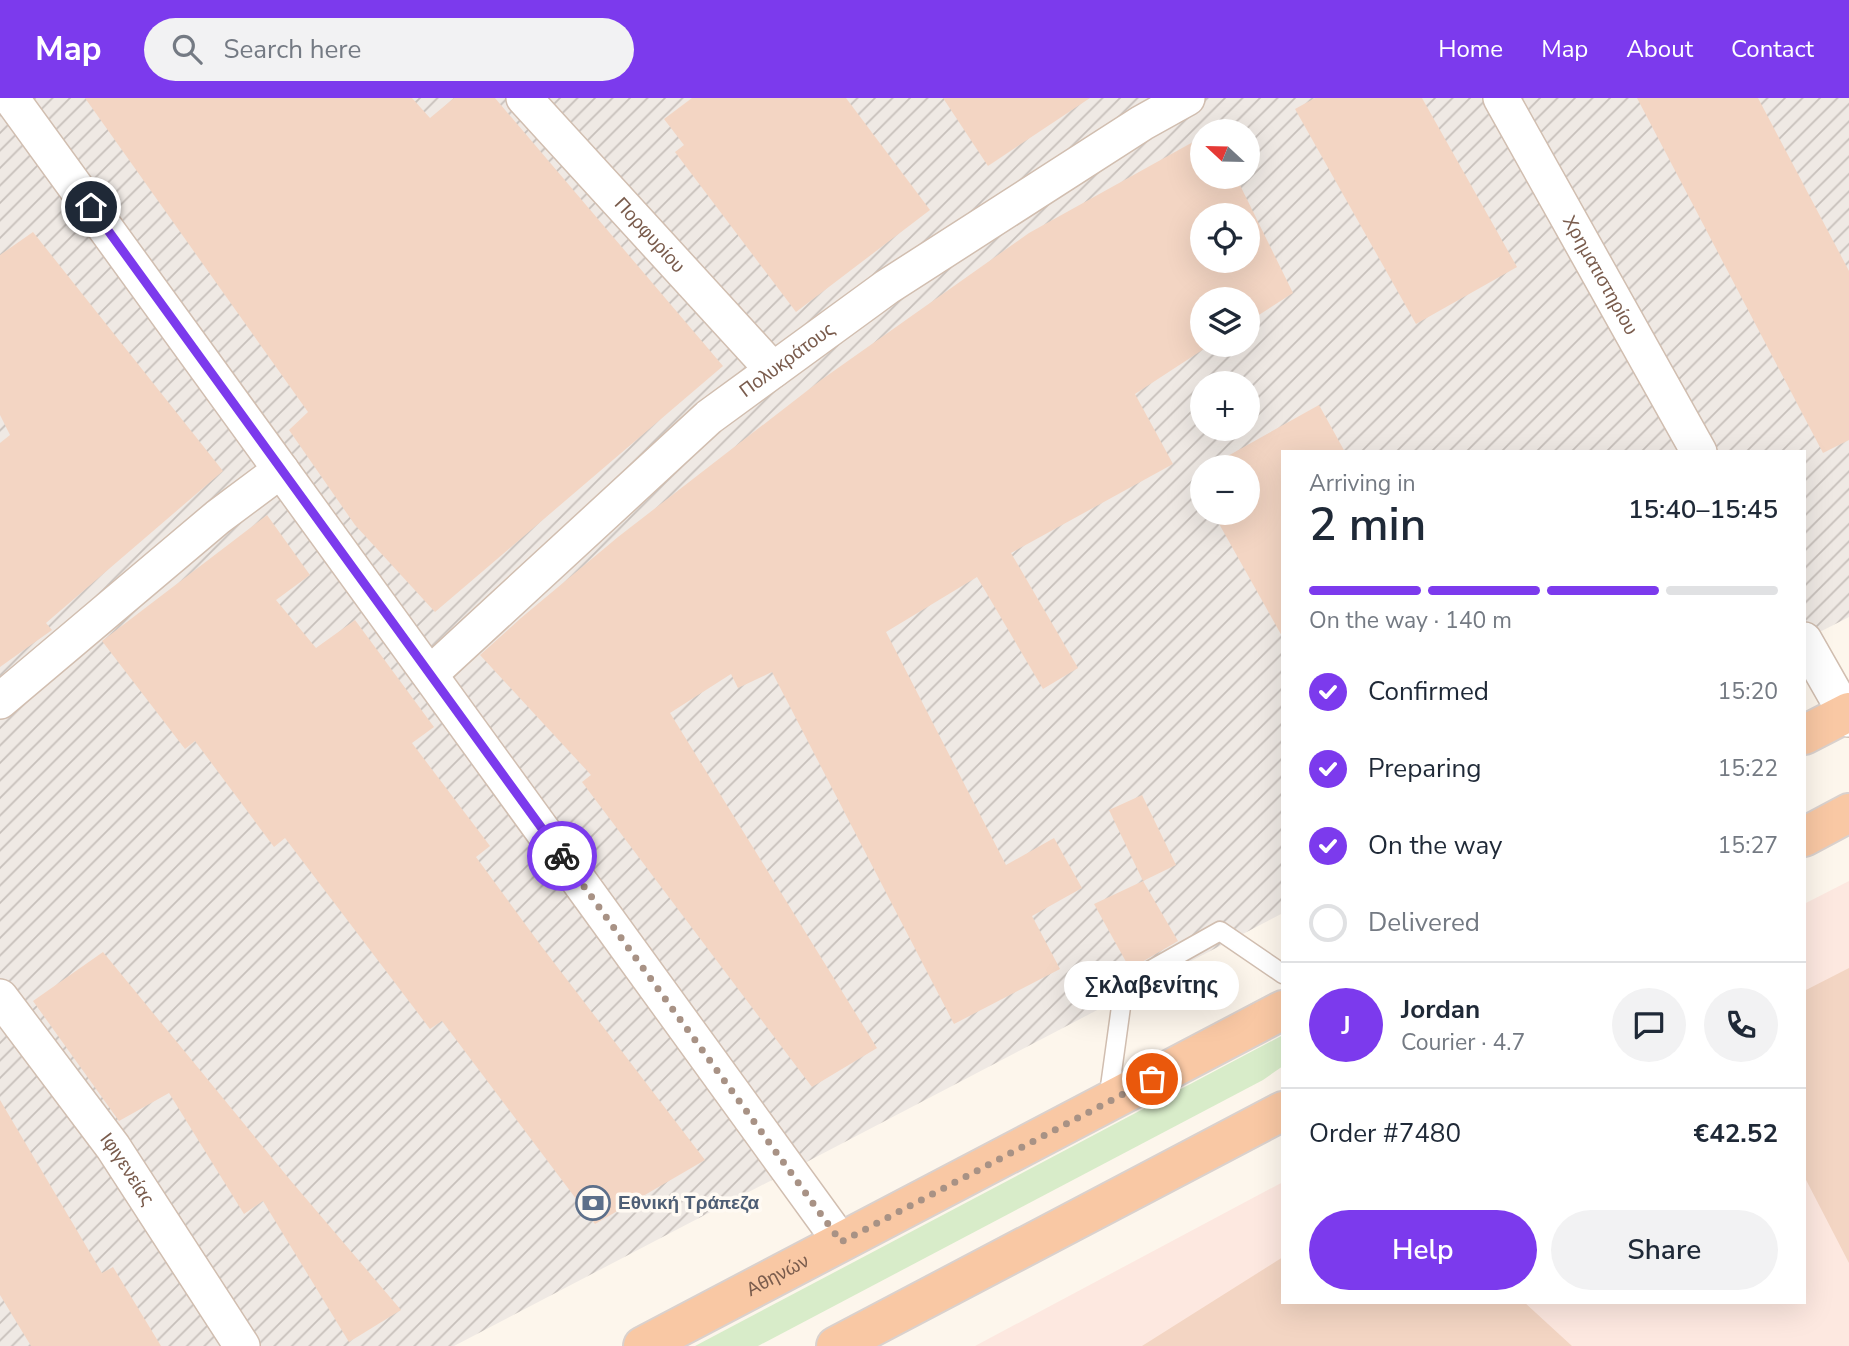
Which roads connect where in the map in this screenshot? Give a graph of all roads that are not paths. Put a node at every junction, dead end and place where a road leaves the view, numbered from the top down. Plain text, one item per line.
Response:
1 (11, 98) edge
2 (524, 98) edge
3 (1187, 98) edge
4 (1501, 98) edge
5 (774, 370) junction
6 (1698, 450) edge
7 (281, 470) junction
8 (1806, 643) edge
9 (430, 674) junction
10 (0, 701) edge
11 (1848, 715) edge
12 (1806, 734) edge
13 (1849, 813) edge
14 (1806, 835) edge
15 (1281, 973) edge
16 (0, 997) edge
17 (1281, 1011) edge
18 (1108, 1101) junction
19 (1281, 1112) edge
20 (841, 1242) junction
21 (242, 1346) edge
22 (643, 1346) edge
23 (836, 1346) edge

1 - 7 street
2 - 5 street, Πορφυρίου
3 - 5 street, Πολυκράτους
4 - 6 street, Χρηματιστηρίου
5 - 9 street, Πολυκράτους
7 - 9 street
7 - 10 street
8 - 11 street
9 - 20 street
11 - 12 highway
13 - 14 highway
15 - 18 lane
16 - 21 street, Ιφιγενείας
17 - 18 highway, Αθηνών
18 - 20 highway, Αθηνών
19 - 23 highway
20 - 22 highway, Αθηνών

